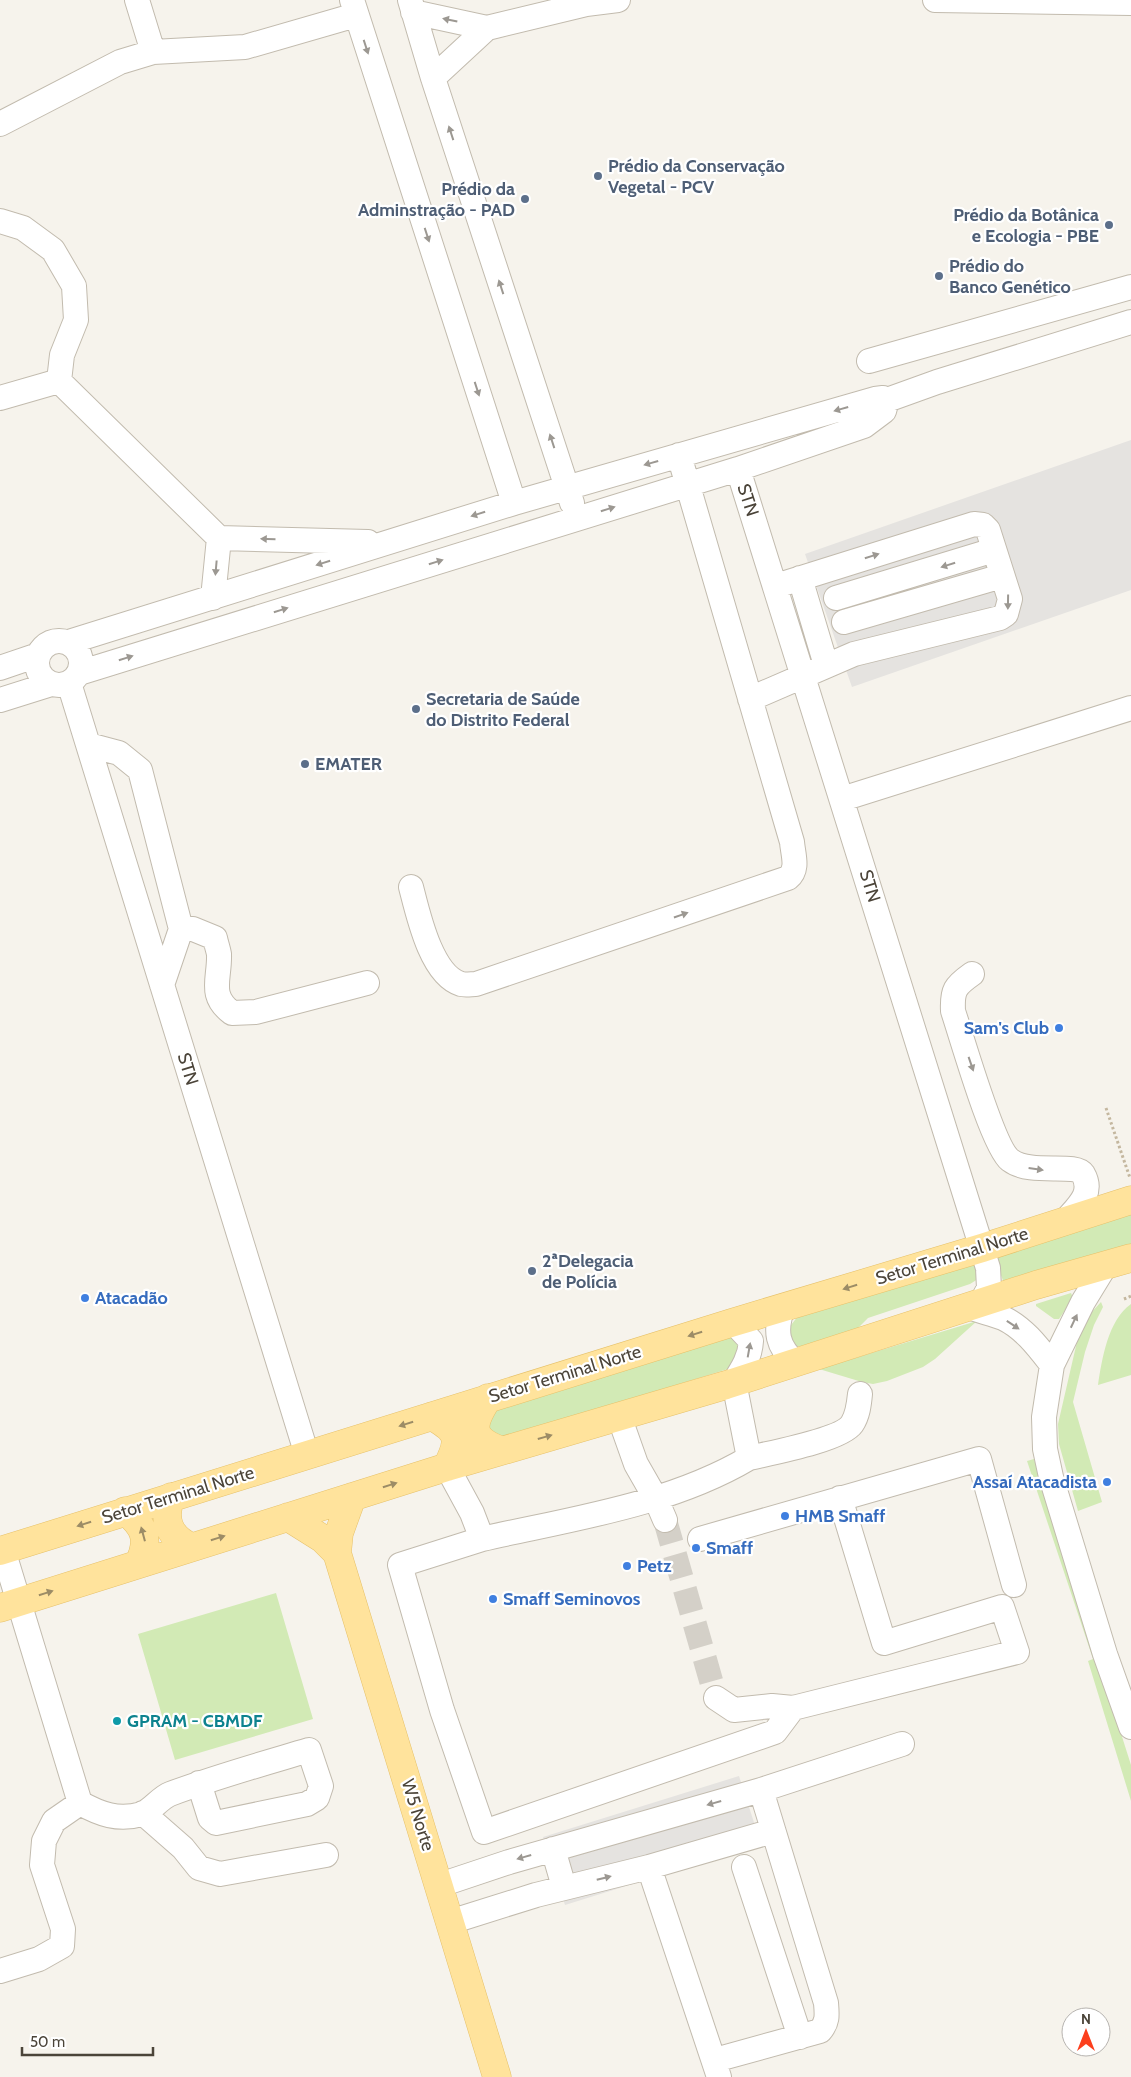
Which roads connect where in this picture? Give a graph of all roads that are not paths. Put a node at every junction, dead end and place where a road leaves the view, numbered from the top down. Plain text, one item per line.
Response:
1 (137, 0) edge
2 (618, 0) edge
3 (935, 0) edge
4 (1131, 3) edge
5 (412, 6) edge
6 (354, 8) edge
7 (487, 28) junction
8 (153, 52) junction
9 (433, 78) junction
10 (0, 124) edge
11 (0, 221) edge
12 (1131, 287) edge
13 (1131, 322) edge
14 (869, 361) dead end
15 (59, 381) junction
16 (0, 398) edge
17 (887, 400) junction
18 (679, 455) junction
19 (738, 469) junction
20 (687, 484) junction
21 (567, 488) junction
22 (514, 503) junction
23 (576, 518) junction
24 (219, 538) junction
25 (387, 542) junction
26 (994, 550) junction
27 (826, 570) junction
28 (1002, 576) junction
29 (800, 578) junction
30 (776, 586) junction
31 (213, 598) junction
32 (836, 598) junction
33 (844, 622) junction
34 (69, 642) junction
35 (854, 654) junction
36 (38, 655) junction
37 (826, 665) junction
38 (0, 668) edge
39 (804, 675) junction
40 (67, 680) junction
41 (750, 699) junction
42 (0, 700) edge
43 (1131, 708) edge
44 (1102, 717) junction
45 (1131, 720) edge
46 (89, 745) junction
47 (842, 799) junction
48 (411, 887) dead end
49 (181, 929) junction
50 (972, 974) dead end
51 (366, 983) dead end
52 (162, 985) junction
53 (1131, 1200) edge
54 (1066, 1220) junction
55 (982, 1248) junction
56 (1131, 1258) edge
57 (1105, 1266) junction
58 (975, 1305) junction
59 (783, 1307) junction
60 (731, 1323) junction
61 (796, 1364) junction
62 (1052, 1365) junction
63 (734, 1382) junction
64 (860, 1394) dead end
65 (488, 1398) junction
66 (432, 1416) junction
67 (620, 1416) junction
68 (500, 1450) junction
69 (307, 1454) junction
70 (749, 1458) junction
71 (447, 1466) junction
72 (171, 1497) junction
73 (352, 1497) junction
74 (840, 1498) junction
75 (660, 1510) junction
76 (125, 1511) junction
77 (288, 1517) junction
78 (482, 1539) junction
79 (700, 1540) dead end
80 (191, 1547) junction
81 (2, 1550) edge
82 (337, 1554) junction
83 (139, 1563) junction
84 (1014, 1585) dead end
85 (10, 1605) edge
86 (716, 1698) dead end
87 (793, 1708) junction
88 (1131, 1727) edge
89 (902, 1744) dead end
90 (199, 1783) junction
91 (761, 1790) junction
92 (80, 1803) junction
93 (143, 1814) junction
94 (773, 1831) junction
95 (552, 1849) junction
96 (326, 1855) dead end
97 (649, 1867) junction
98 (744, 1868) dead end
99 (440, 1885) junction
100 (564, 1887) junction
101 (450, 1922) junction
102 (0, 1971) edge
103 (800, 2037) junction
104 (717, 2069) edge
105 (497, 2077) edge

1 - 8 street
2 - 7 street
3 - 4 street
7 -> 5 street
5 - 9 street
6 - 8 street
6 -> 22 street
7 - 9 street
8 - 10 street
21 -> 9 street
11 - 15 street
12 - 14 street
13 - 17 street
15 - 16 street
15 - 24 street
17 -> 18 street
17 - 19 street
18 - 20 street
18 -> 21 street
19 - 20 street
19 - 30 street, STN
23 -> 20 street
20 - 41 street
21 - 22 street
21 - 23 street
22 -> 25 street
40 -> 23 street
25 -> 24 street
24 -> 31 street
25 -> 31 street
27 -> 26 street
26 - 28 street
26 -> 32 street
27 - 29 street
27 - 32 street
28 - 33 street
28 -> 35 street
29 - 30 street
29 - 37 street
30 - 39 street, STN
31 - 34 street
32 - 33 street
33 - 35 street
34 - 36 street
34 - 40 street
35 - 37 street
36 - 38 street
36 - 40 street
37 - 39 street
39 - 41 street
39 - 47 street, STN
40 - 42 street
40 - 46 street, STN
48 -> 41 street
43 - 44 street
44 - 45 street
44 - 47 street
46 - 49 street
46 - 52 street, STN
47 - 55 street, STN
49 - 51 street
49 - 52 street
50 -> 54 street
52 - 69 street, STN
53 - 54 main road, Setor Terminal Norte
54 - 55 main road, Setor Terminal Norte
55 - 58 street, STN
55 -> 59 main road, Setor Terminal Norte
56 - 57 main road
57 - 58 main road
62 -> 57 street
58 - 61 main road
58 -> 62 street
59 - 60 main road, Setor Terminal Norte
59 - 61 street
63 -> 60 street
60 -> 65 main road, Setor Terminal Norte
61 - 63 main road
62 - 88 street
63 - 67 main road
63 - 70 street
64 - 70 street
65 - 66 main road, Setor Terminal Norte
65 - 68 main road
66 -> 69 main road, Setor Terminal Norte
66 - 71 main road
68 -> 67 main road
67 - 75 street
68 - 71 main road
69 - 72 main road, Setor Terminal Norte
70 - 75 street
73 -> 71 main road
71 - 78 street
72 - 76 main road, Setor Terminal Norte
72 - 80 main road
73 - 77 main road
73 - 82 main road, W5 Norte
74 - 79 street
74 - 84 street
74 - 87 street
75 - 78 street
76 -> 81 main road, Setor Terminal Norte
83 -> 76 main road
80 -> 77 main road
77 - 82 main road, W5 Norte
78 - 87 street
80 - 83 main road
81 - 85 street
82 - 99 main road, W5 Norte
85 -> 83 main road
85 - 92 street
86 - 87 street
89 - 91 street
90 - 90 street
90 - 93 street
91 - 94 street
91 -> 95 street
92 - 93 street
92 - 102 street
93 - 96 street
94 - 97 street
94 - 103 street
95 -> 99 street
95 - 100 street
100 -> 97 street
97 - 104 street
98 - 103 street
99 - 101 main road, W5 Norte
100 - 101 street
101 - 105 main road, W5 Norte
103 - 104 street

